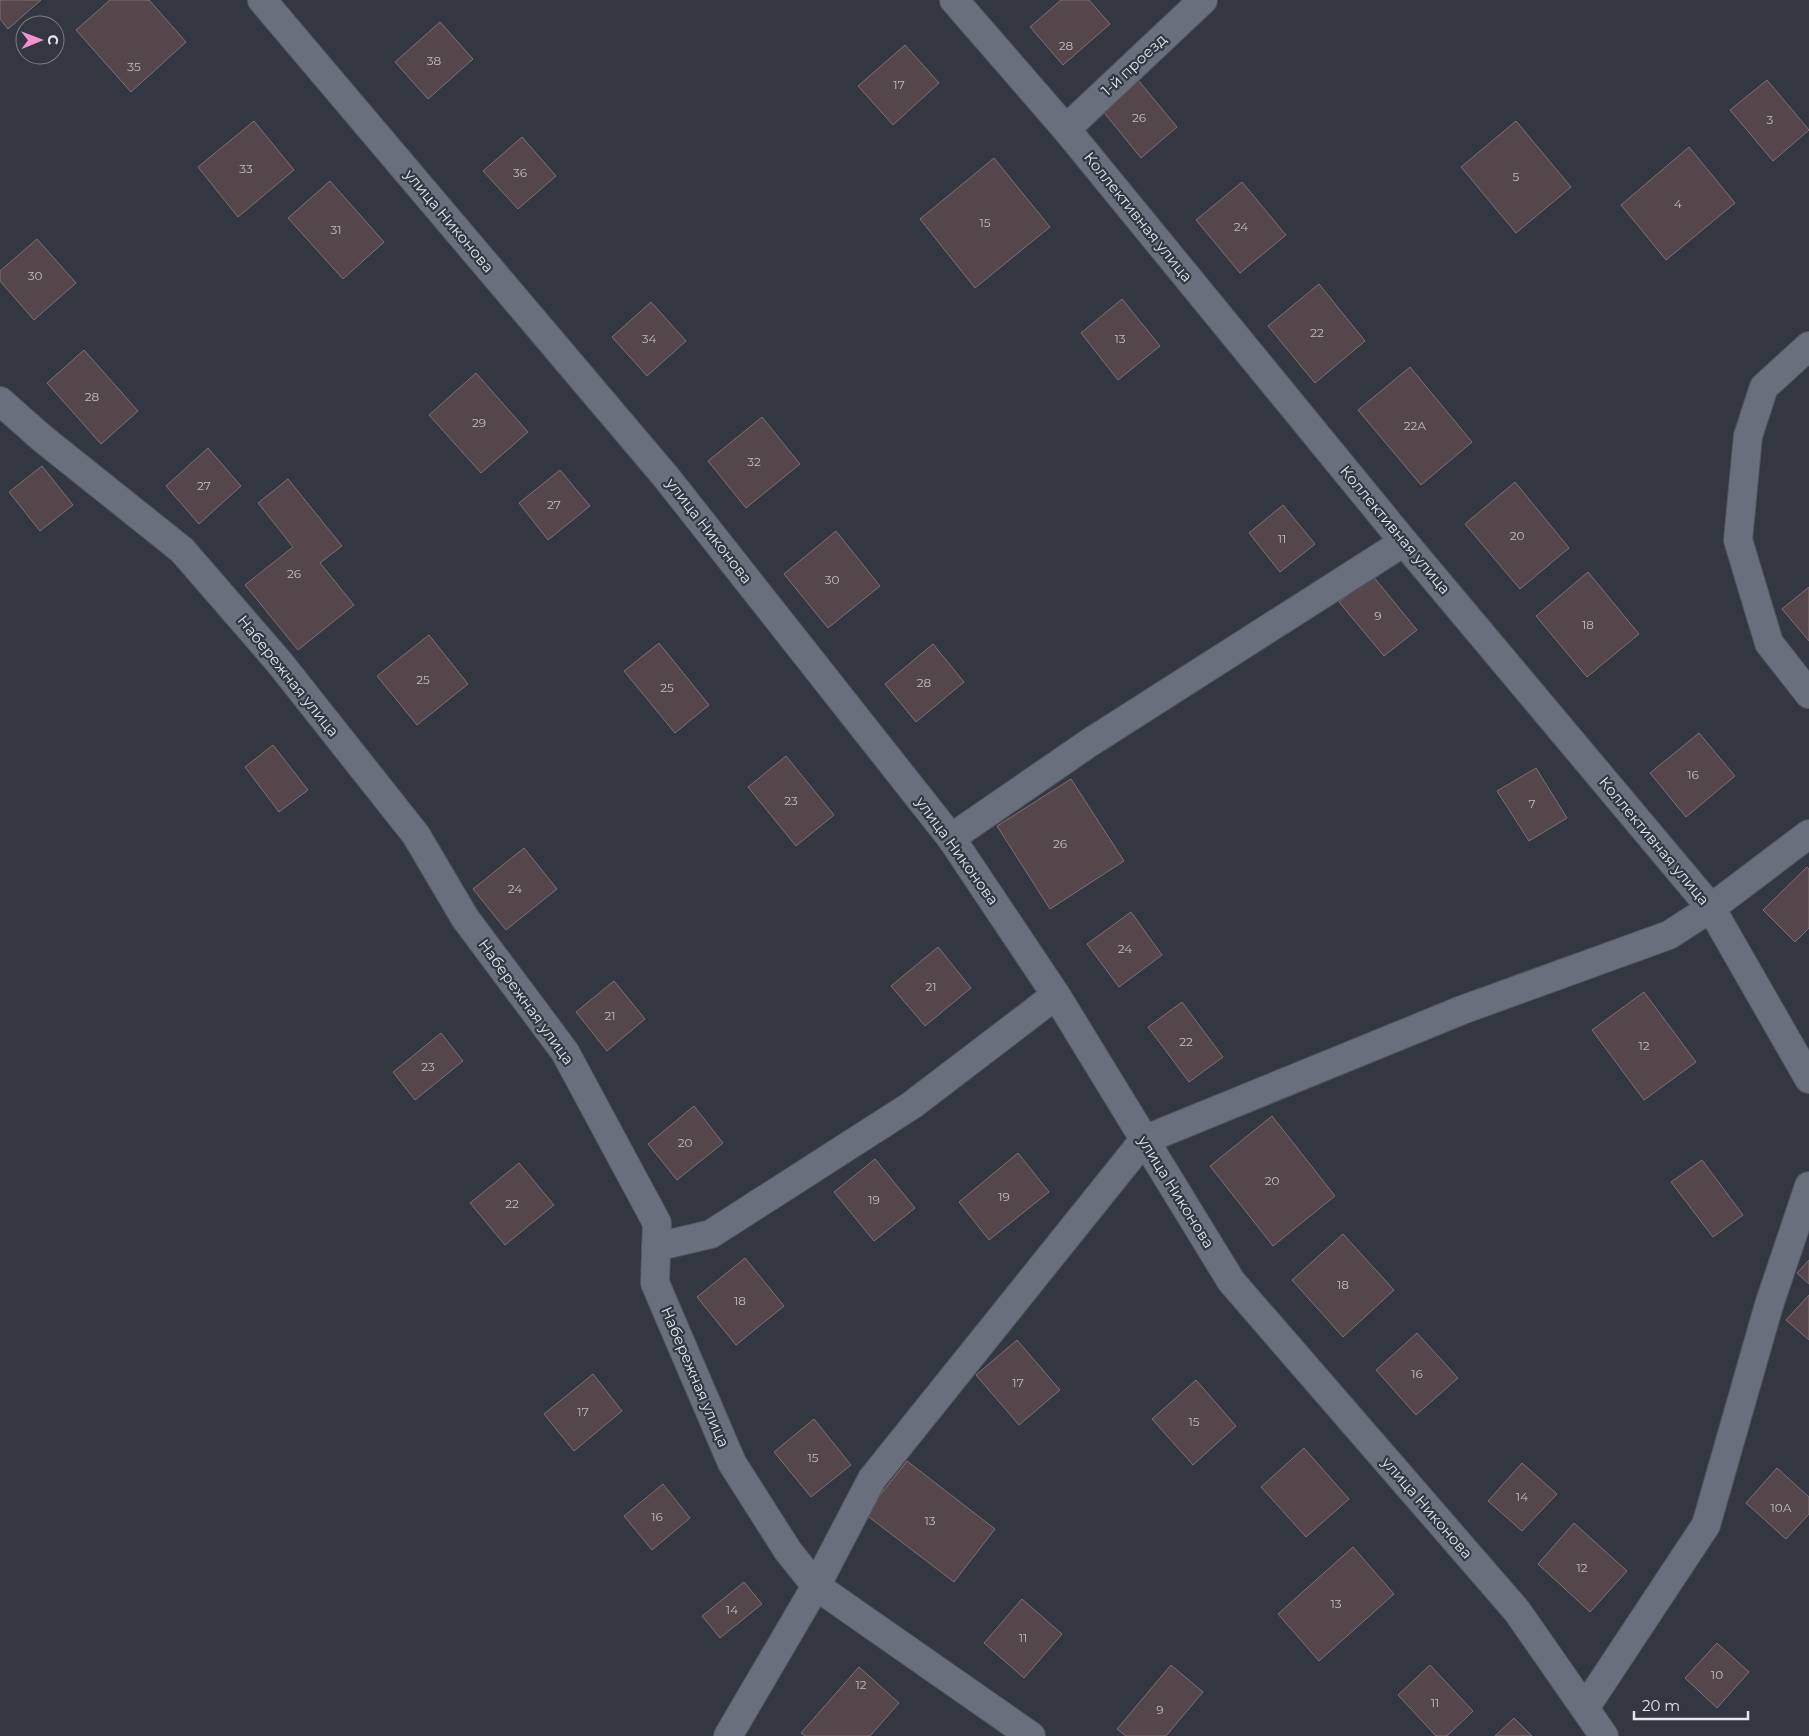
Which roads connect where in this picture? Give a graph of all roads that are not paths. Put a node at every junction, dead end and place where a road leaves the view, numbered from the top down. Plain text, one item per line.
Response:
1 (262, 0) edge
2 (954, 0) edge
3 (1203, 0) edge
4 (1066, 129) junction
5 (1809, 346) edge
6 (0, 401) edge
7 (1404, 542) junction
8 (1809, 694) edge
9 (1809, 834) edge
10 (951, 838) junction
11 (1711, 908) junction
12 (1056, 995) junction
13 (1809, 1079) edge
14 (1144, 1140) junction
15 (1809, 1186) edge
16 (656, 1247) junction
17 (816, 1586) junction
18 (1585, 1708) junction
19 (728, 1736) edge
20 (1031, 1736) edge
21 (1604, 1736) edge

1 - 10 street, улица Никонова
2 - 4 street, Коллективная улица
3 - 4 street, 1-й проезд
4 - 7 street, Коллективная улица
5 - 8 street
6 - 16 street, Набережная улица
7 - 10 street
7 - 11 street, Коллективная улица
9 - 11 street
10 - 12 street, улица Никонова
11 - 13 street, Коллективная улица
11 - 14 street
12 - 14 street, улица Никонова
12 - 16 street
14 - 17 street
14 - 18 street, улица Никонова
15 - 18 street
16 - 17 street, Набережная улица
17 - 19 street
17 - 20 street, Набережная улица
18 - 21 street, улица Никонова

